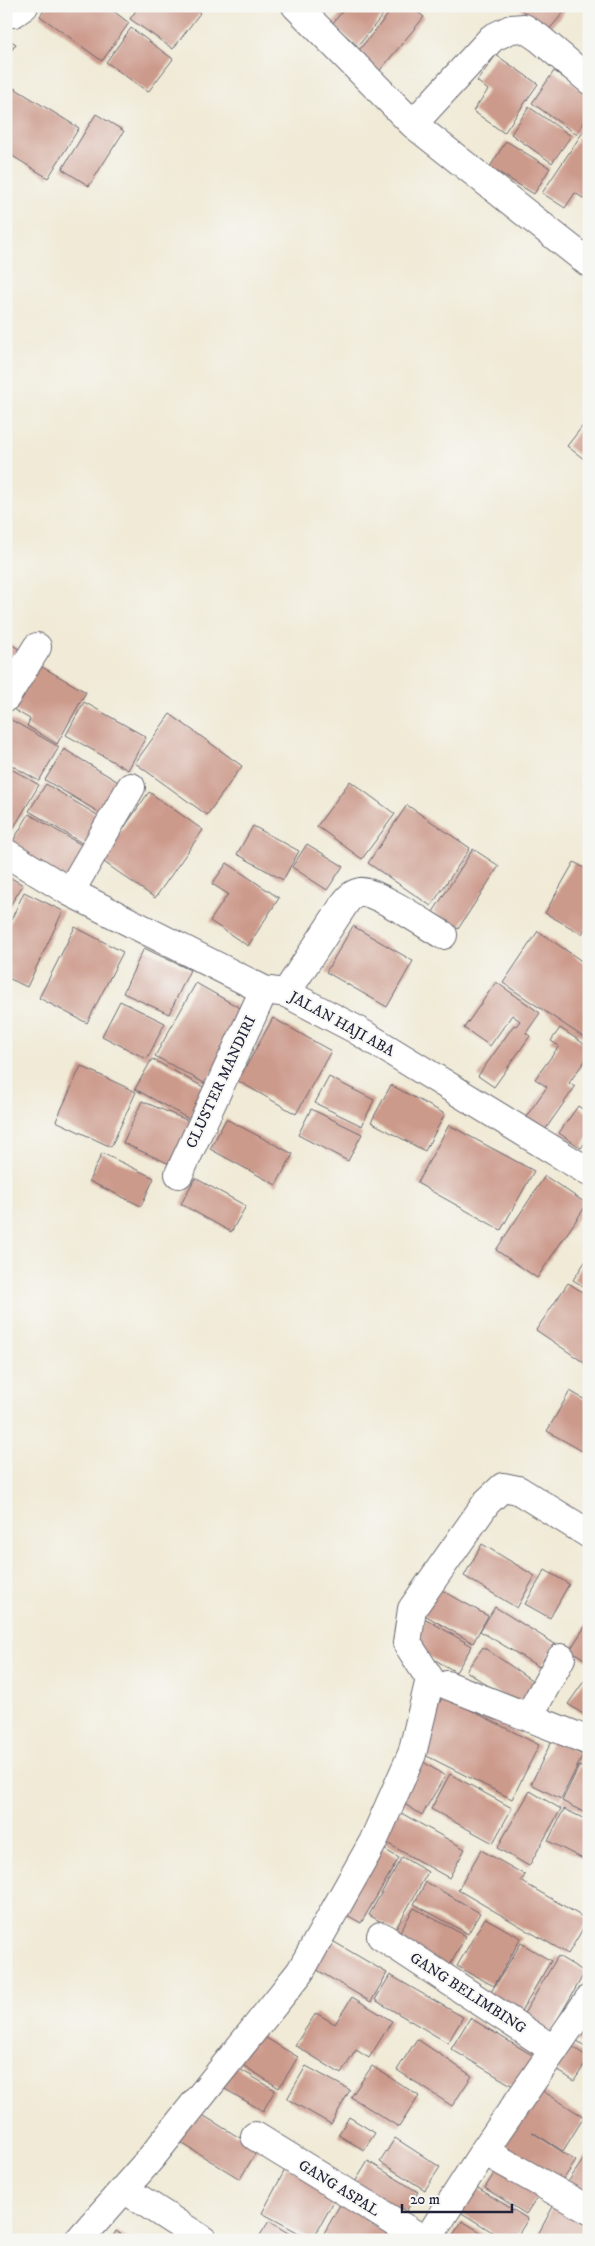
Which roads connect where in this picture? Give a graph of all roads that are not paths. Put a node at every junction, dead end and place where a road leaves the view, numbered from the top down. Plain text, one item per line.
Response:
1 (24, 6) edge
2 (296, 6) edge
3 (6, 13) edge
4 (589, 80) edge
5 (413, 124) junction
6 (589, 263) edge
7 (36, 647) dead end
8 (6, 697) edge
9 (131, 787) dead end
10 (6, 853) edge
11 (70, 892) junction
12 (443, 935) dead end
13 (275, 991) junction
14 (589, 1172) edge
15 (179, 1174) dead end
16 (589, 1534) edge
17 (561, 1658) dead end
18 (447, 1685) dead end
19 (529, 1716) junction
20 (589, 1741) edge
21 (381, 1936) dead end
22 (589, 1999) edge
23 (554, 2050) junction
24 (255, 2136) dead end
25 (484, 2151) junction
26 (124, 2189) junction
27 (589, 2210) edge
28 (79, 2240) edge
29 (203, 2240) edge
30 (425, 2240) edge

1 - 3 street
2 - 5 street
4 - 5 street
5 - 6 street
7 - 8 street
9 - 11 street
10 - 11 street, JALAN HAJI ABA
11 - 13 street, JALAN HAJI ABA
12 - 13 street, CLUSTER MANDIRI
13 - 14 street, JALAN HAJI ABA
13 - 15 street, CLUSTER MANDIRI
16 - 26 street
17 - 19 street
18 - 19 street
19 - 20 street
21 - 23 street, GANG BELIMBING
22 - 23 street
23 - 25 street
24 - 30 street, GANG ASPAL
25 - 27 street
25 - 30 street
26 - 28 street
26 - 29 street

